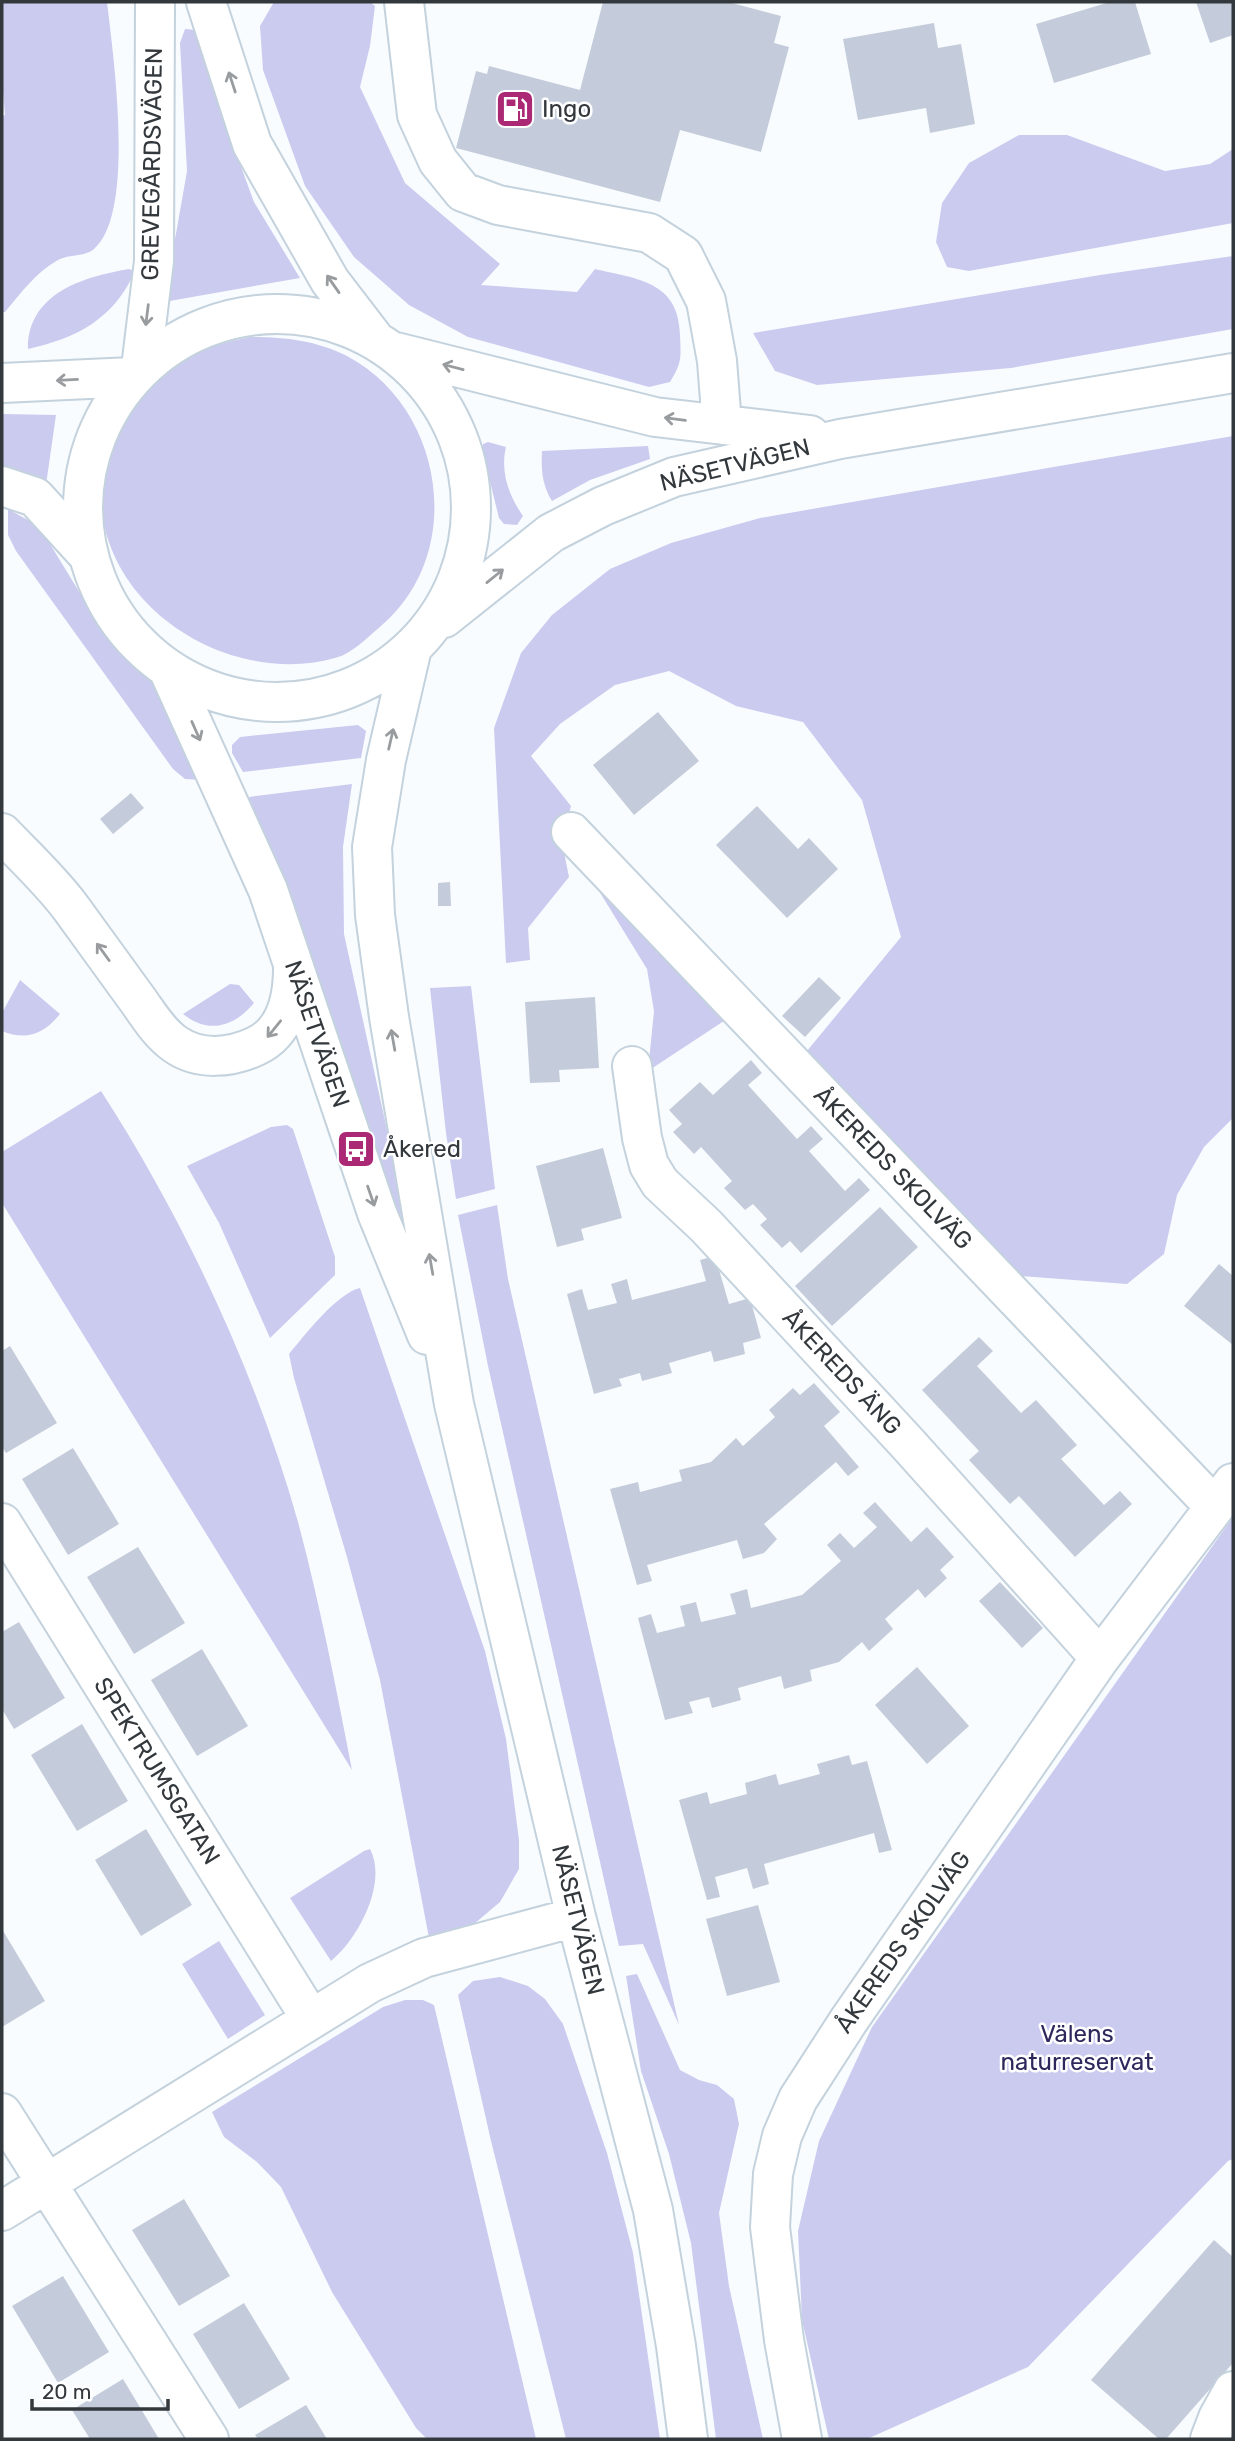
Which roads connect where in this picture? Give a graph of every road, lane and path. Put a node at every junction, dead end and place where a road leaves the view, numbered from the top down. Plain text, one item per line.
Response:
1 (155, 2) edge
2 (206, 2) edge
3 (404, 2) edge
4 (382, 344) junction
5 (137, 372) junction
6 (1233, 373) edge
7 (2, 383) edge
8 (722, 425) junction
9 (840, 439) junction
10 (2, 486) edge
11 (88, 555) junction
12 (418, 642) junction
13 (168, 669) junction
14 (571, 832) dead end
15 (2, 833) edge
16 (293, 966) junction
17 (632, 1066) dead end
18 (454, 1404) junction
19 (1223, 1494) edge
20 (2, 1523) edge
21 (1100, 1658) junction
22 (576, 1917) junction
23 (311, 2019) junction
24 (2, 2113) edge
25 (46, 2183) junction
26 (2, 2211) edge
27 (1233, 2391) edge
28 (209, 2439) edge
29 (688, 2439) edge
30 (802, 2439) edge
31 (1210, 2439) edge

1 -> 5 street, GREVEGÅRDSVÄGEN
4 -> 2 street
3 - 8 street
4 - 5 street, NÄSETVÄGEN
8 -> 4 street, NÄSETVÄGEN
4 - 12 street, NÄSETVÄGEN
5 -> 7 street
5 - 11 street, NÄSETVÄGEN
6 - 9 street, NÄSETVÄGEN
8 - 9 street, NÄSETVÄGEN
12 -> 9 street, NÄSETVÄGEN
10 - 11 street
11 - 13 street, NÄSETVÄGEN
12 - 13 street, NÄSETVÄGEN
18 -> 12 street, NÄSETVÄGEN
13 -> 16 street, NÄSETVÄGEN
14 - 19 street, ÅKEREDS SKOLVÄG
16 -> 15 street
16 -> 18 street, NÄSETVÄGEN
17 - 21 street, ÅKEREDS ÄNG
18 - 22 street, NÄSETVÄGEN
19 - 21 street, ÅKEREDS SKOLVÄG
20 - 23 street, SPEKTRUMSGATAN
21 - 30 street, ÅKEREDS SKOLVÄG
22 - 23 street
22 - 29 street, NÄSETVÄGEN
23 - 25 street
24 - 25 street
25 - 26 street
25 - 28 street
27 - 31 street

